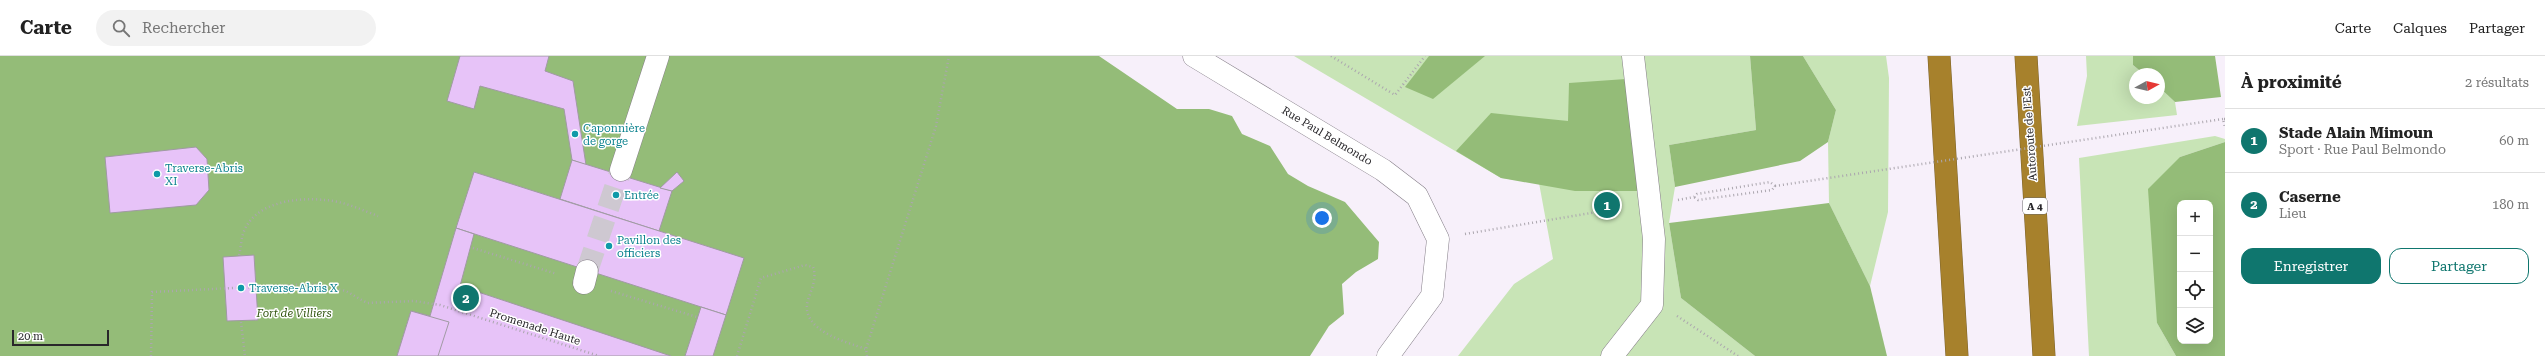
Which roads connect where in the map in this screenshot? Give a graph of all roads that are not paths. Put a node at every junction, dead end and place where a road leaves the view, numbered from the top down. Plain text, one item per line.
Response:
1 (658, 56) edge
2 (1194, 56) edge
3 (1633, 56) edge
4 (1939, 56) edge
5 (2026, 56) edge
6 (620, 170) tunnel mouth
7 (1388, 356) edge
8 (1612, 356) edge
9 (1957, 356) edge
10 (2044, 356) edge

1 - 6 street
2 - 7 street, Rue Paul Belmondo
3 - 8 street
4 - 9 highway
5 - 10 highway, Autoroute de l’Est / A 4

